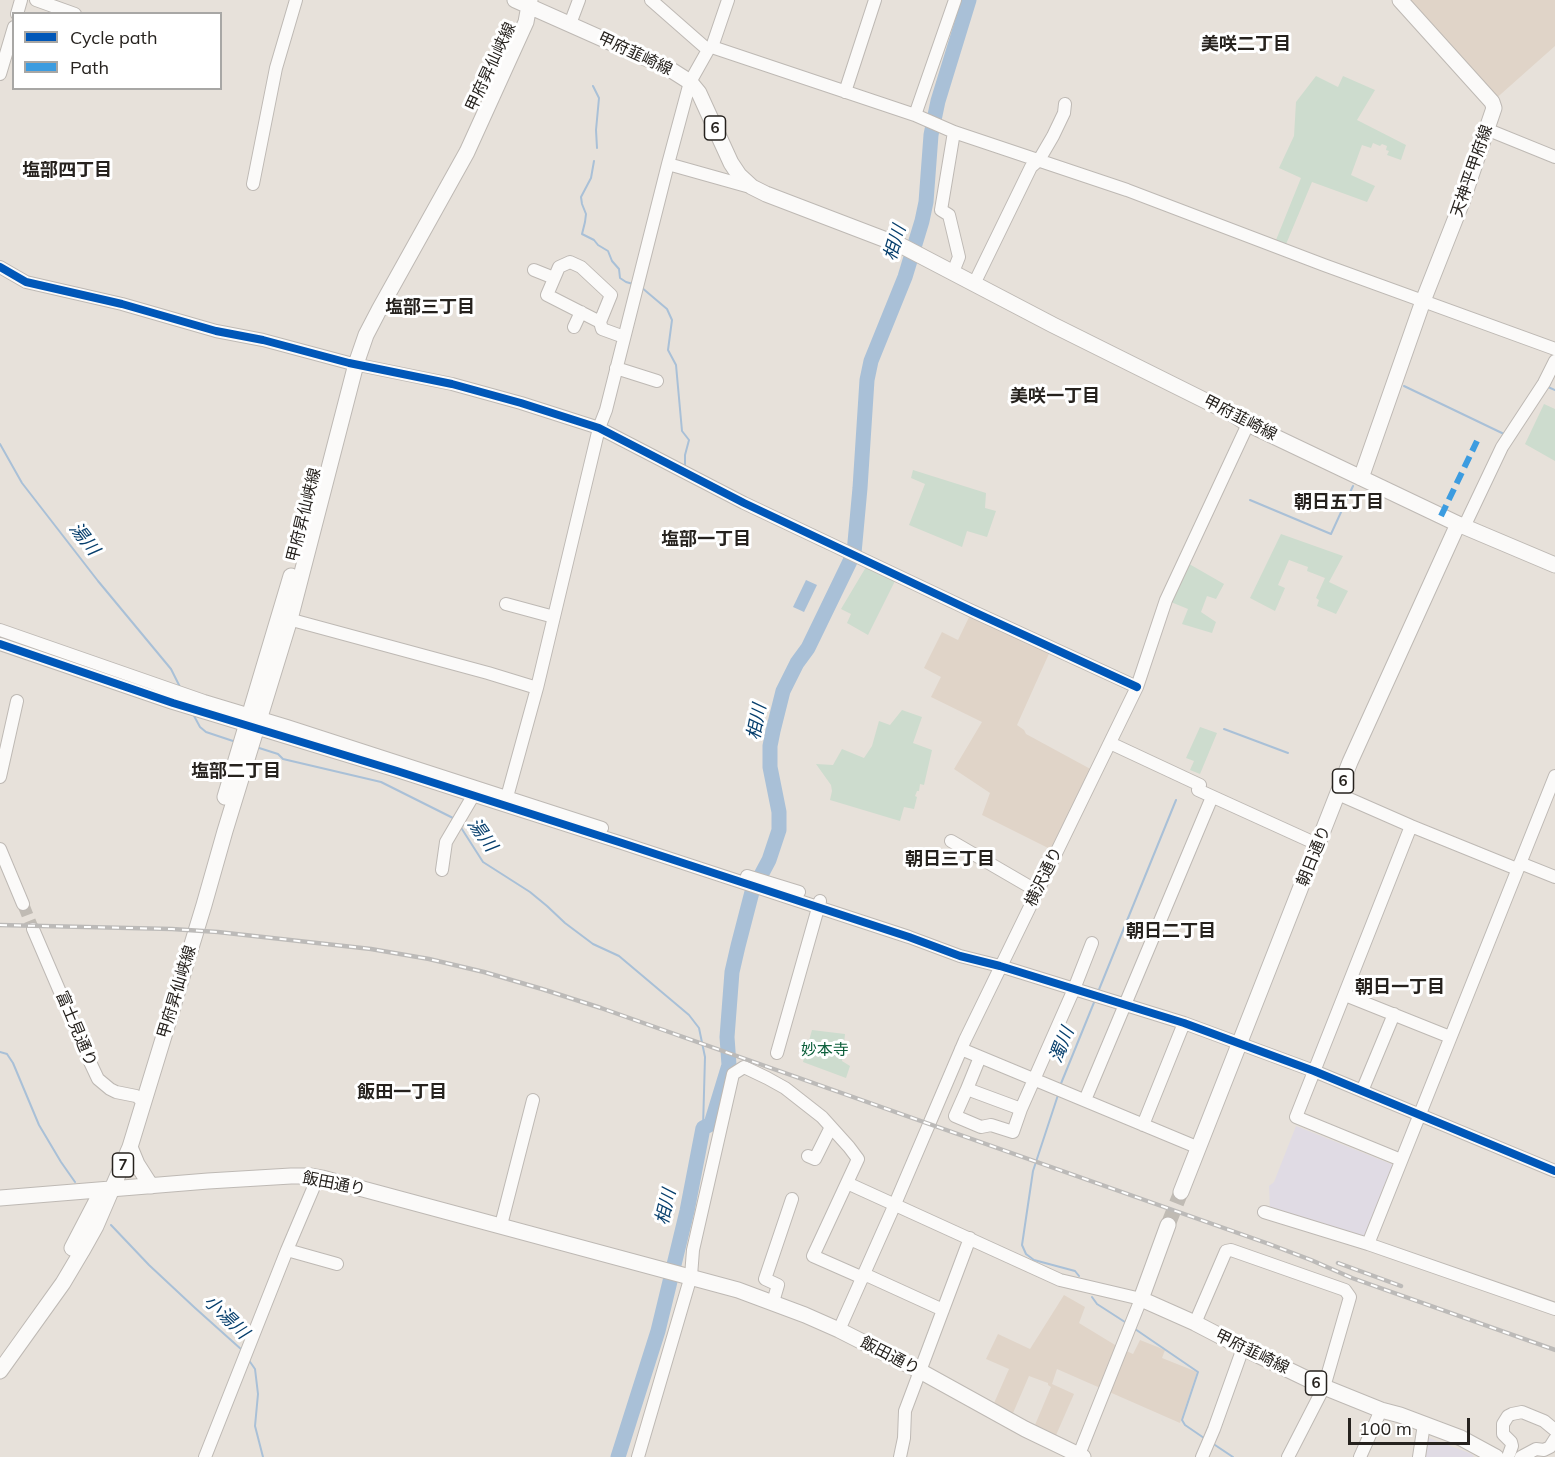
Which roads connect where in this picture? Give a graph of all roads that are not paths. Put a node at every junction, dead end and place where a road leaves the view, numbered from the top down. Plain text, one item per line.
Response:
1 (36, 0) edge
2 (296, 0) edge
3 (579, 0) edge
4 (651, 0) edge
5 (728, 0) edge
6 (875, 0) edge
7 (940, 0) edge
8 (1400, 0) edge
9 (524, 2) edge
10 (954, 2) edge
11 (69, 12) edge
12 (570, 24) junction
13 (12, 34) edge
14 (710, 48) junction
15 (0, 74) edge
16 (690, 82) junction
17 (845, 92) junction
18 (1065, 104) dead end
19 (916, 116) junction
20 (1486, 129) junction
21 (953, 132) junction
22 (1555, 157) edge
23 (1039, 160) junction
24 (668, 164) junction
25 (254, 184) dead end
26 (752, 187) junction
27 (0, 267) edge
28 (534, 270) dead end
29 (953, 272) junction
30 (554, 278) junction
31 (974, 284) junction
32 (1423, 301) junction
33 (582, 312) junction
34 (600, 322) junction
35 (574, 327) dead end
36 (624, 337) junction
37 (1555, 349) edge
38 (1555, 362) edge
39 (352, 364) junction
40 (616, 368) junction
41 (657, 381) dead end
42 (1248, 424) junction
43 (599, 429) junction
44 (1361, 478) junction
45 (1461, 526) junction
46 (1555, 565) edge
47 (506, 604) dead end
48 (554, 617) junction
49 (285, 618) junction
50 (0, 630) edge
51 (0, 644) edge
52 (1137, 687) junction
53 (537, 688) junction
54 (17, 701) dead end
55 (250, 733) junction
56 (1110, 742) junction
57 (1555, 776) edge
58 (0, 777) edge
59 (1338, 794) junction
60 (473, 796) junction
61 (507, 797) junction
62 (1212, 797) junction
63 (1411, 826) junction
64 (951, 842) dead end
65 (1319, 845) junction
66 (0, 849) edge
67 (1519, 866) junction
68 (442, 870) dead end
69 (1555, 877) edge
70 (745, 879) junction
71 (1037, 891) junction
72 (819, 903) junction
73 (23, 904) tunnel mouth
74 (33, 929) tunnel mouth
75 (1092, 943) dead end
76 (1000, 966) junction
77 (1074, 989) junction
78 (1345, 995) junction
79 (1125, 1005) junction
80 (1394, 1014) junction
81 (1184, 1023) junction
82 (1450, 1037) junction
83 (1240, 1043) junction
84 (962, 1048) junction
85 (777, 1053) dead end
86 (980, 1056) junction
87 (1314, 1071) junction
88 (1035, 1079) junction
89 (967, 1089) junction
90 (1362, 1091) junction
91 (140, 1099) junction
92 (533, 1100) dead end
93 (1085, 1100) junction
94 (1021, 1109) junction
95 (1420, 1114) junction
96 (1143, 1125) junction
97 (831, 1127) junction
98 (130, 1147) junction
99 (1198, 1148) junction
100 (808, 1156) dead end
101 (1401, 1160) junction
102 (1555, 1170) edge
103 (318, 1177) junction
104 (847, 1183) junction
105 (151, 1186) junction
106 (108, 1189) junction
107 (1181, 1192) tunnel mouth
108 (0, 1198) edge
109 (792, 1199) dead end
110 (895, 1204) junction
111 (1264, 1212) dead end
112 (1168, 1225) tunnel mouth
113 (501, 1226) junction
114 (970, 1238) junction
115 (1368, 1244) junction
116 (287, 1250) junction
117 (337, 1264) dead end
118 (690, 1276) junction
119 (863, 1276) junction
120 (1141, 1299) junction
121 (772, 1302) junction
122 (1555, 1309) edge
123 (943, 1310) junction
124 (1195, 1323) junction
125 (839, 1330) junction
126 (1243, 1348) junction
127 (0, 1353) edge
128 (0, 1371) edge
129 (920, 1371) junction
130 (1324, 1387) junction
131 (1381, 1410) junction
132 (1424, 1424) junction
133 (1555, 1430) edge
134 (1555, 1439) edge
135 (1511, 1442) junction
136 (1536, 1449) junction
137 (639, 1455) edge
138 (1080, 1456) edge
139 (205, 1457) edge
140 (900, 1457) edge
141 (1202, 1457) edge
142 (1288, 1457) edge
143 (1360, 1457) edge
144 (1419, 1457) edge
145 (1496, 1457) edge
146 (1508, 1457) edge
147 (1521, 1457) edge

1 - 11 street
2 - 25 street
3 - 12 street
4 - 14 street
5 - 14 street
6 - 17 street
7 - 10 street
8 - 20 main road, 天神平甲府線
9 - 12 main road, 甲府韮崎線 / 6
9 - 39 main road, 甲府昇仙峡線 / 7
10 - 19 street
12 - 16 main road, 甲府韮崎線 / 6
13 - 15 street
14 - 16 street
14 - 17 street
16 - 24 street
16 - 26 main road, 甲府韮崎線 / 6
17 - 19 street
18 - 23 street
19 - 21 street
20 - 22 street
20 - 32 main road, 天神平甲府線
21 - 23 street
21 - 29 street
23 - 31 street
23 - 32 street
24 - 26 street
24 - 36 street
26 - 29 main road, 甲府韮崎線 / 6
27 - 39 street
28 - 30 street
29 - 31 main road, 甲府韮崎線 / 6
30 - 33 street
30 - 34 street
31 - 42 main road, 甲府韮崎線 / 6
32 - 37 street
32 - 44 main road, 天神平甲府線
33 - 34 street
33 - 35 street
34 - 36 street
36 - 40 street
38 - 45 street
39 - 43 street
39 - 49 main road, 甲府昇仙峡線 / 7
40 - 41 street
40 - 43 street
42 - 44 main road, 甲府韮崎線 / 6
42 - 52 street, 横沢通り
43 - 48 street
43 - 52 street
44 - 45 main road, 甲府韮崎線 / 6
45 - 46 main road, 甲府韮崎線 / 6
45 - 59 main road, 朝日通り / 6
47 - 48 street
48 - 53 street
49 - 53 street
49 - 55 main road, 甲府昇仙峡線 / 7
50 - 55 street
51 - 55 street
52 - 56 street, 横沢通り
53 - 61 street
54 - 58 street
55 - 60 street
55 - 61 street
55 - 91 main road, 甲府昇仙峡線 / 7
56 - 62 street
56 - 71 street, 横沢通り
57 - 67 street
59 - 63 street
59 - 65 main road, 朝日通り / 6
60 - 68 street
60 - 70 street
61 - 70 street
62 - 65 street
62 - 79 street
63 - 67 street
63 - 78 street
64 - 71 street
65 - 83 main road, 朝日通り / 6
66 - 73 street
67 - 69 street
67 - 82 street
70 - 72 street
71 - 76 street, 横沢通り
72 - 76 street
72 - 85 street
74 - 91 street, 富士見通り
75 - 77 street
76 - 77 street
76 - 84 street, 横沢通り
77 - 79 street
77 - 88 street
78 - 80 street
78 - 87 street
79 - 81 street
79 - 93 street
80 - 82 street
80 - 90 street
81 - 83 street
81 - 96 street
82 - 95 street
83 - 87 street
83 - 99 main road, 朝日通り / 6
84 - 86 street
84 - 110 street, 横沢通り
86 - 88 street
86 - 89 street
87 - 90 street
87 - 101 street
88 - 93 street
88 - 94 street
89 - 94 street
89 - 94 street
90 - 95 street
91 - 98 main road, 甲府昇仙峡線 / 7
91 - 106 main road, 甲府昇仙峡線 / 7
92 - 113 street
93 - 96 street
95 - 101 street
95 - 102 street
96 - 99 street
97 - 100 street
97 - 104 street
97 - 118 street
98 - 105 main road
98 - 106 main road, 甲府昇仙峡線 / 7
99 - 107 main road, 朝日通り / 6
101 - 115 street
103 - 105 main road, 飯田通り
103 - 113 main road, 飯田通り
103 - 116 street
104 - 110 street
104 - 119 street
105 - 106 main road, 飯田通り
106 - 108 main road, 飯田通り
106 - 127 main road, 甲府昇仙峡線 / 7
106 - 128 main road, 甲府昇仙峡線 / 7
109 - 121 street
110 - 114 street
110 - 119 street, 横沢通り
111 - 115 street
112 - 120 main road
113 - 118 main road, 飯田通り
114 - 120 street
114 - 123 street
115 - 122 street
116 - 117 street
116 - 139 street
118 - 121 main road, 飯田通り
118 - 137 street
119 - 123 street
119 - 125 street, 横沢通り
120 - 124 main road, 甲府韮崎線 / 6
120 - 138 street
121 - 125 main road, 飯田通り
123 - 129 street
124 - 126 main road, 甲府韮崎線 / 6
124 - 130 street
125 - 129 main road, 飯田通り
126 - 130 main road, 甲府韮崎線 / 6
126 - 141 street
129 - 138 main road, 飯田通り
129 - 140 street
130 - 131 main road, 甲府韮崎線 / 6
130 - 142 street
131 - 132 main road, 甲府韮崎線 / 6
131 - 143 street
132 - 144 street
132 - 145 main road, 甲府韮崎線 / 6
133 - 135 street
134 - 136 street
135 - 136 street
135 - 146 street
136 - 147 street

